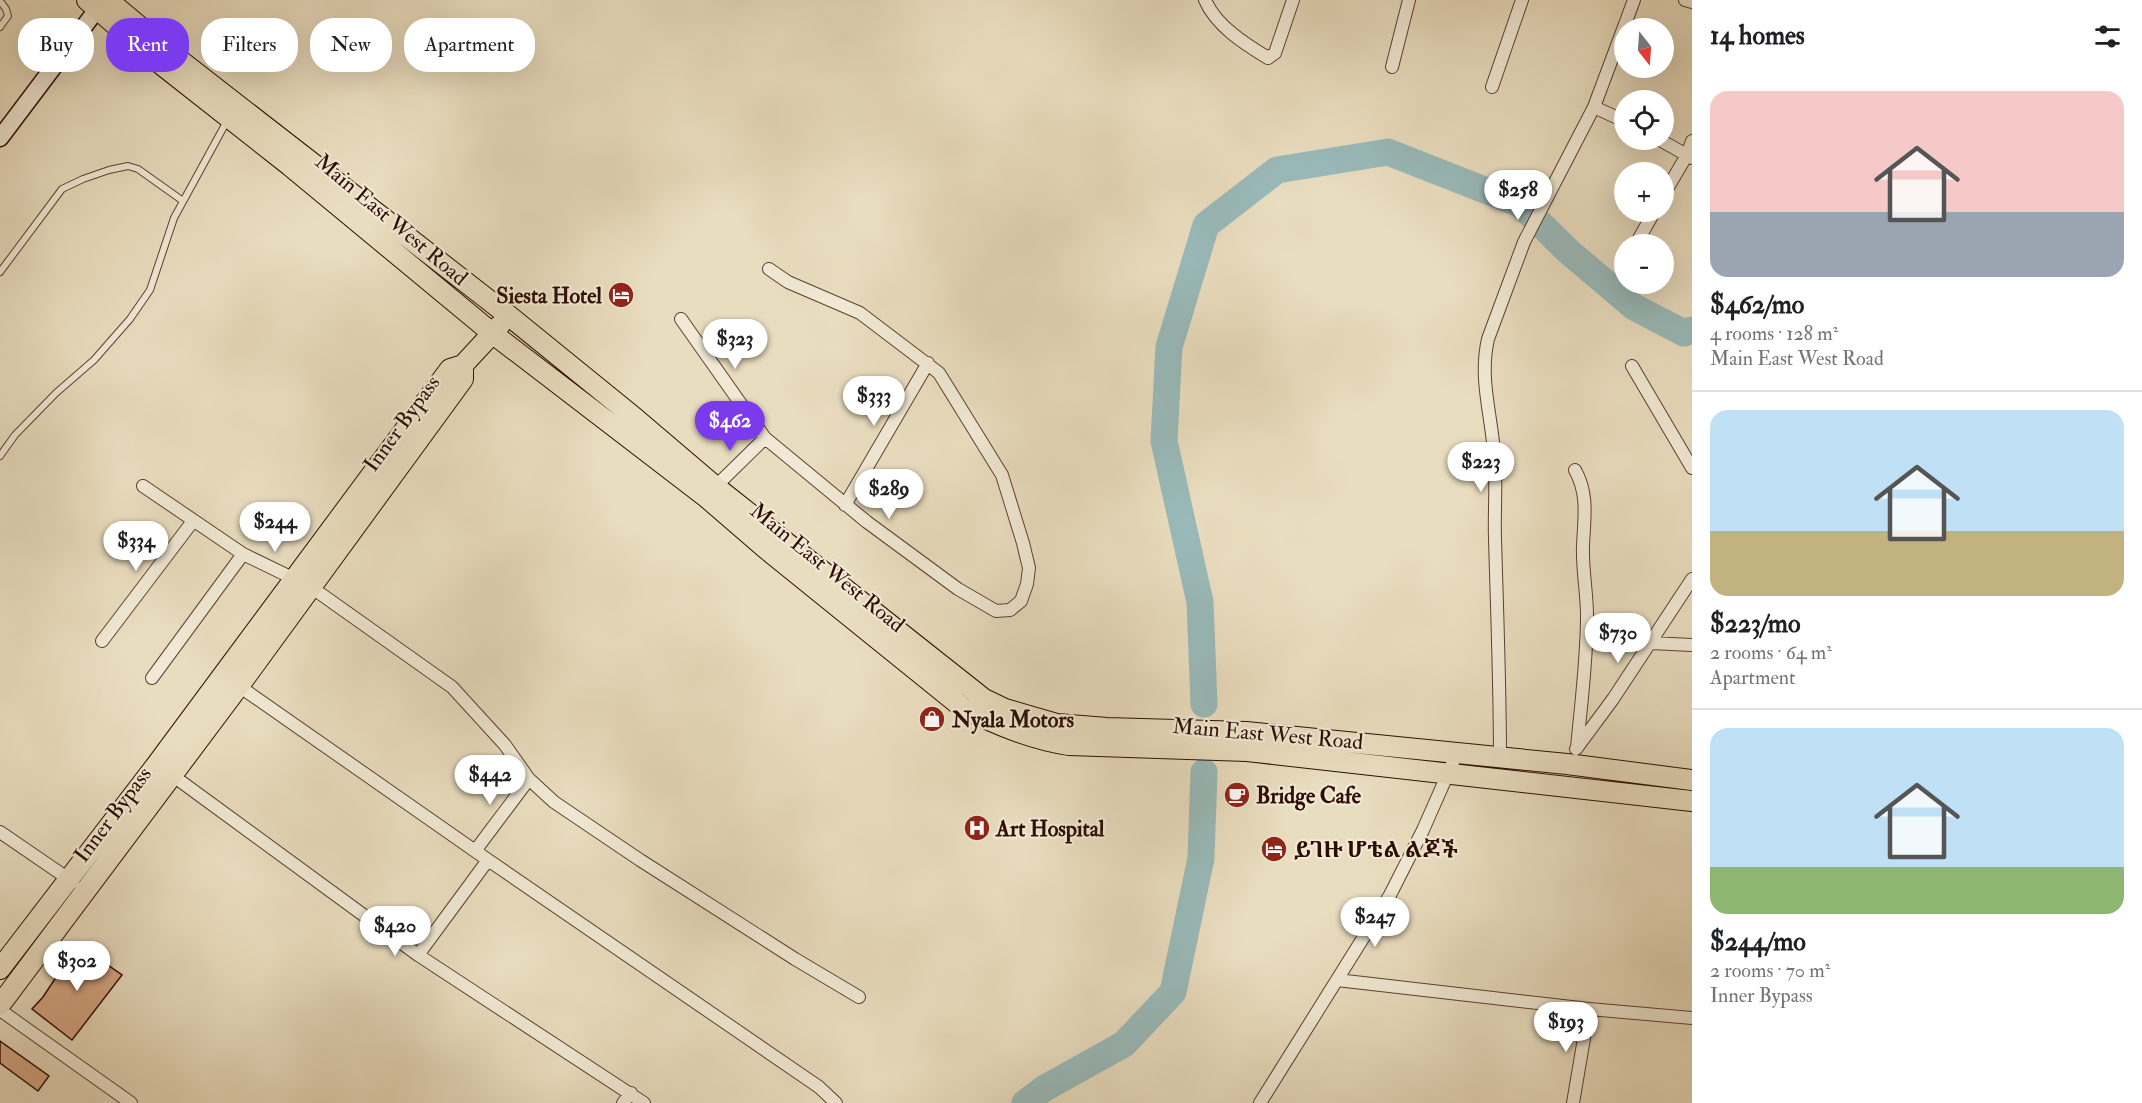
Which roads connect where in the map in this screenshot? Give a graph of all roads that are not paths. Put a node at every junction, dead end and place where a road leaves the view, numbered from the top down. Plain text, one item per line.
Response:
1 (1205, 0) edge
2 (1293, 0) edge
3 (1409, 0) edge
4 (1522, 0) edge
5 (1634, 0) edge
6 (1685, 0) edge
7 (0, 2) edge
8 (1692, 2) edge
9 (99, 3) edge
10 (0, 27) edge
11 (1392, 67) dead end
12 (1492, 87) dead end
13 (1594, 107) junction
14 (234, 112) junction
15 (1614, 116) edge
16 (0, 138) edge
17 (1692, 141) edge
18 (1674, 148) edge
19 (1689, 156) edge
20 (1674, 179) edge
21 (183, 201) junction
22 (769, 270) dead end
23 (0, 272) edge
24 (508, 315) junction
25 (681, 319) dead end
26 (492, 333) junction
27 (928, 363) junction
28 (1632, 366) dead end
29 (635, 417) junction
30 (622, 432) junction
31 (765, 438) junction
32 (0, 456) edge
33 (1692, 468) edge
34 (1575, 470) dead end
35 (143, 486) dead end
36 (711, 492) junction
37 (845, 505) junction
38 (193, 521) junction
39 (771, 541) junction
40 (243, 554) junction
41 (1692, 579) edge
42 (303, 583) junction
43 (102, 641) dead end
44 (1650, 642) junction
45 (1692, 645) edge
46 (152, 678) dead end
47 (960, 680) junction
48 (239, 686) junction
49 (948, 696) junction
50 (1106, 737) junction
51 (1328, 740) junction
52 (1246, 742) junction
53 (1457, 753) junction
54 (1572, 756) junction
55 (1500, 757) junction
56 (1326, 761) junction
57 (1448, 772) junction
58 (172, 775) junction
59 (529, 779) junction
60 (1692, 780) edge
61 (1692, 801) edge
62 (0, 832) edge
63 (475, 851) junction
64 (488, 860) junction
65 (69, 879) junction
66 (85, 890) junction
67 (418, 955) junction
68 (0, 969) edge
69 (1337, 980) junction
70 (859, 997) dead end
71 (0, 1005) edge
72 (1589, 1009) junction
73 (0, 1010) edge
74 (1692, 1018) edge
75 (627, 1098) edge
76 (131, 1103) edge
77 (644, 1103) edge
78 (836, 1103) edge
79 (1260, 1103) edge
80 (1573, 1103) edge

1 - 2 street
3 - 11 street
4 - 12 street
5 - 13 street
6 - 8 street
7 - 10 lane
9 - 14 main road, Main East West Road
9 - 16 main road
13 - 15 street
13 - 55 street
14 - 21 lane
14 - 24 main road, Main East West Road
14 - 26 main road, Main East West Road
17 - 19 street
18 - 19 street
19 - 20 street
21 - 23 lane
21 - 32 lane
22 - 27 street
24 - 26 main road, Inner Bypass
24 - 29 main road, Main East West Road
25 - 31 street
26 - 30 main road, Main East West Road
26 - 42 main road, Inner Bypass
27 - 37 street
27 - 37 street
28 - 33 street
29 - 30 main road
29 - 36 main road, Main East West Road
30 - 36 main road, Main East West Road
31 - 36 street
31 - 37 street
34 - 54 street
35 - 38 street
36 - 39 main road, Main East West Road
38 - 40 street
38 - 43 street
39 - 47 main road, Main East West Road
39 - 49 main road, Main East West Road
40 - 42 street
40 - 46 street
41 - 44 street
42 - 48 main road, Inner Bypass
42 - 59 street
42 - 65 main road, Inner Bypass
44 - 45 street
44 - 54 street
47 - 49 main road
47 - 50 main road, Main East West Road
48 - 58 main road, Inner Bypass
48 - 63 street
49 - 50 main road, Main East West Road
50 - 52 main road, Main East West Road
51 - 52 main road, Main East West Road
51 - 53 main road, Main East West Road
51 - 56 main road
52 - 56 main road, Main East West Road
53 - 55 main road, Main East West Road
53 - 57 street
54 - 55 main road, Main East West Road
54 - 60 main road, Main East West Road
56 - 57 main road, Main East West Road
57 - 61 main road, Main East West Road
57 - 69 street
58 - 66 main road, Inner Bypass
58 - 67 street
59 - 63 street
59 - 70 street
62 - 65 street
63 - 64 street
64 - 67 street
64 - 78 street
65 - 66 street
65 - 68 main road, Inner Bypass
66 - 71 main road, Inner Bypass
67 - 75 street
69 - 72 street
69 - 79 street
72 - 74 street
72 - 80 street
73 - 76 street
75 - 77 street

